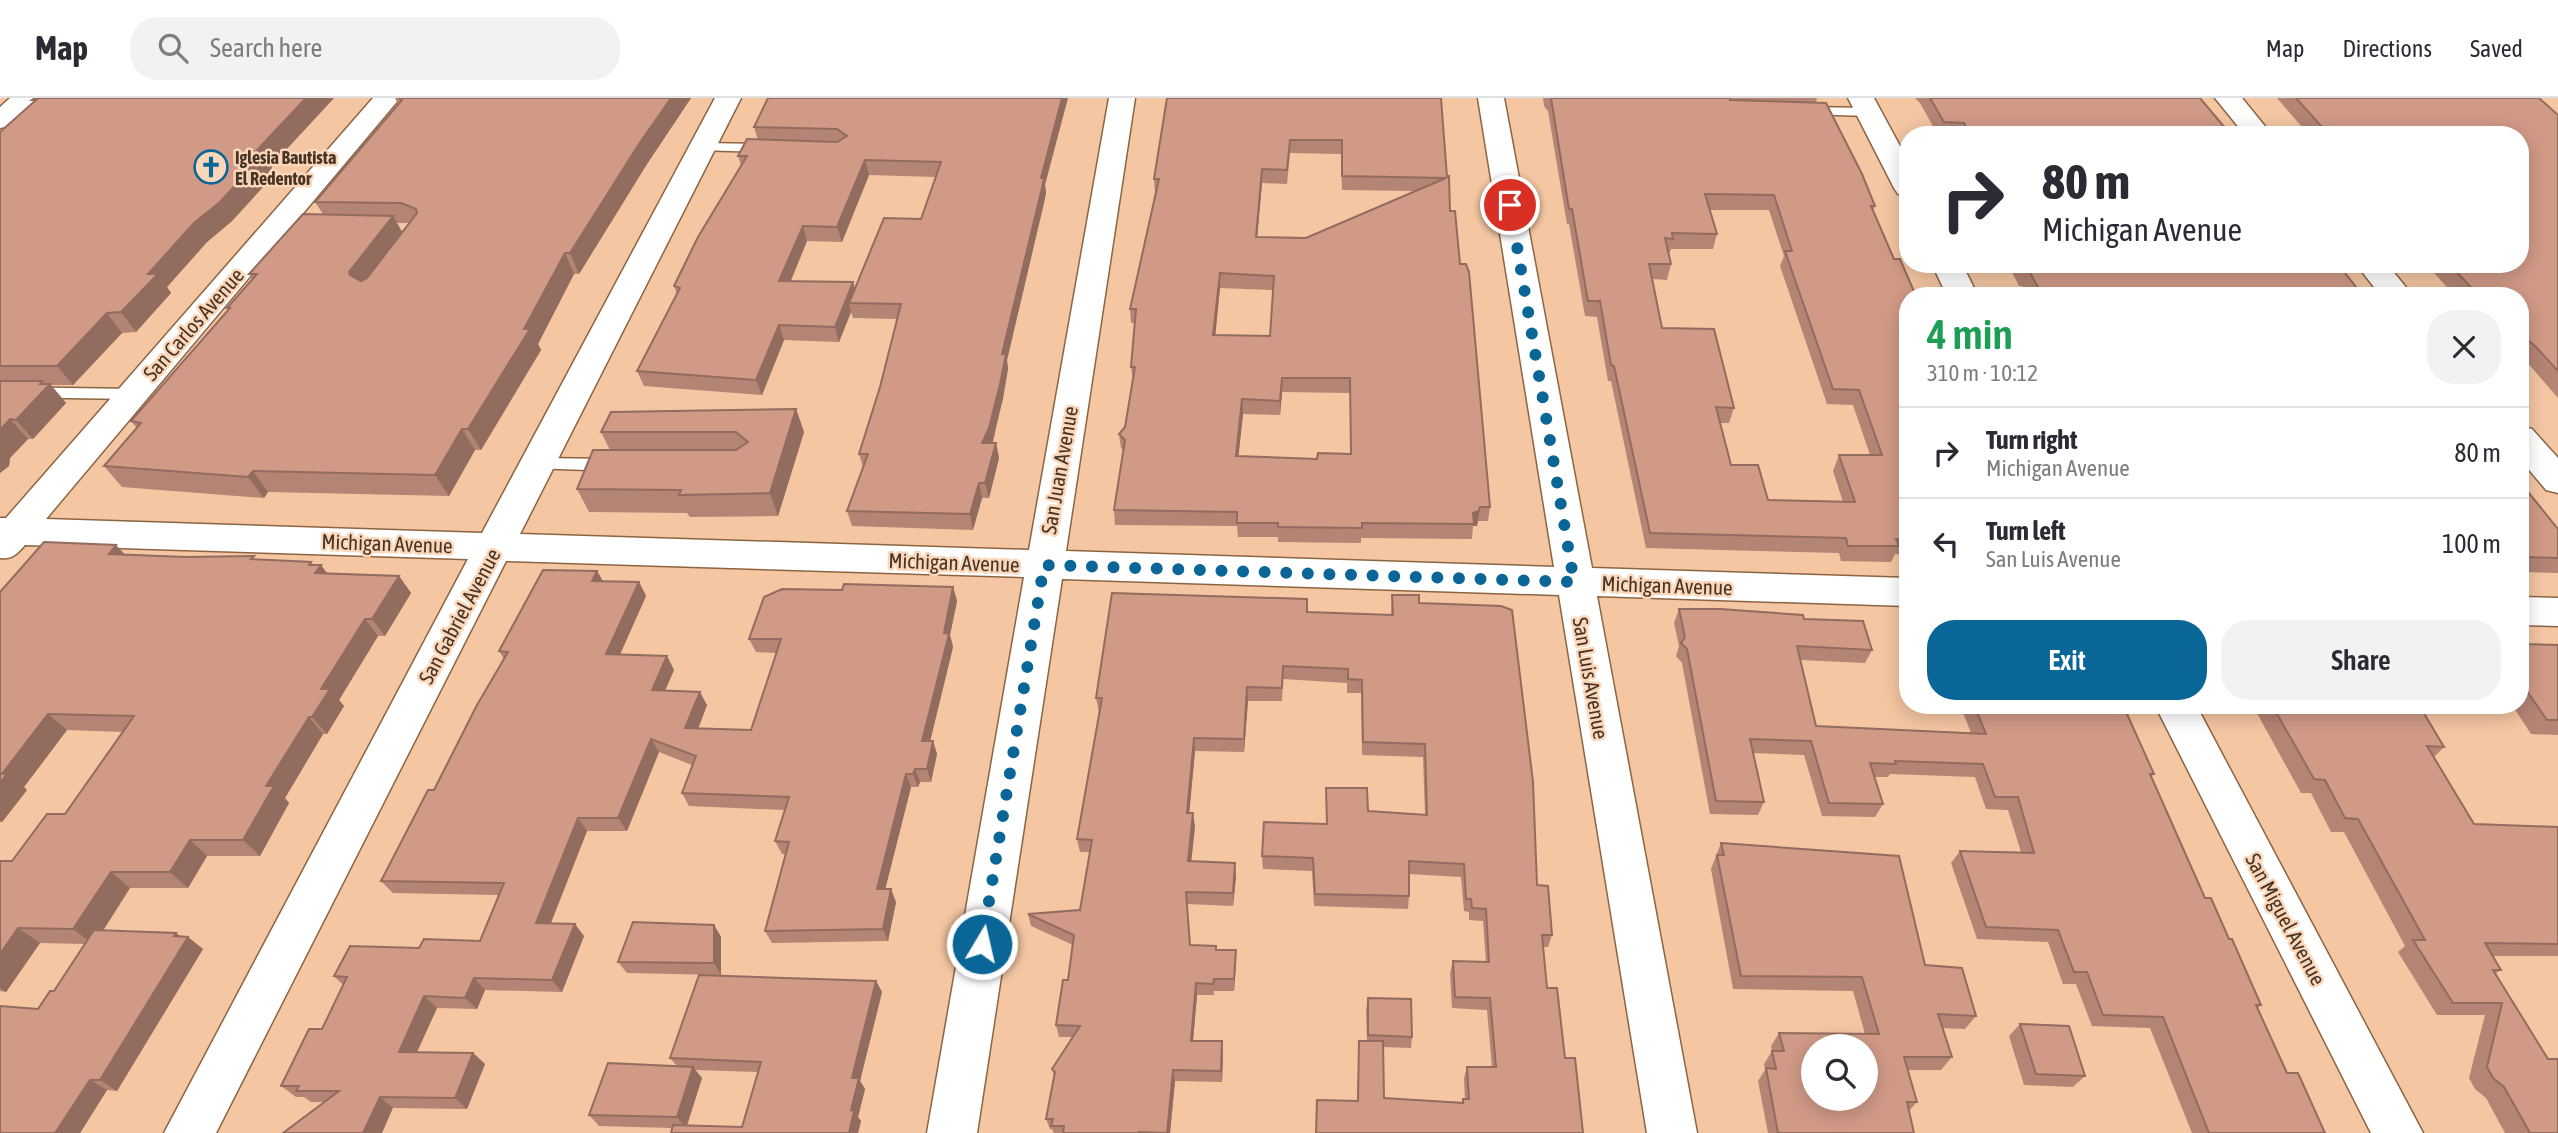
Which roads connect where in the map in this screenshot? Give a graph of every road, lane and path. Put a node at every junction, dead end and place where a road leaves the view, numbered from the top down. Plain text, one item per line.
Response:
1 (26, 98) edge
2 (387, 98) edge
3 (728, 98) edge
4 (1122, 98) edge
5 (1491, 98) edge
6 (2228, 98) edge
7 (1865, 105) edge
8 (1798, 111) edge
9 (0, 120) edge
10 (2251, 126) edge
11 (702, 147) junction
12 (786, 149) edge
13 (1899, 171) edge
14 (2379, 273) edge
15 (2390, 287) edge
16 (0, 392) edge
17 (132, 394) junction
18 (2529, 447) edge
19 (538, 464) junction
20 (628, 465) edge
21 (2558, 481) edge
22 (5, 537) edge
23 (495, 547) junction
24 (1044, 565) junction
25 (1574, 582) junction
26 (1899, 592) edge
27 (2529, 611) edge
28 (2558, 612) edge
29 (2180, 714) edge
30 (189, 1133) edge
31 (951, 1133) edge
32 (1672, 1133) edge
33 (2398, 1133) edge

1 - 9 street
2 - 17 street, San Carlos Avenue
3 - 11 street, San Gabriel Avenue
4 - 24 street, San Juan Avenue
5 - 25 street, San Luis Avenue
6 - 10 street
7 - 8 lane
7 - 13 street
11 - 12 lane
11 - 19 street, San Gabriel Avenue
14 - 15 street
16 - 17 lane
17 - 22 street, San Carlos Avenue
18 - 21 street
19 - 20 lane
19 - 23 street, San Gabriel Avenue
22 - 23 street, Michigan Avenue
23 - 24 street, Michigan Avenue
23 - 30 street, San Gabriel Avenue
24 - 25 street, Michigan Avenue
24 - 31 street, San Juan Avenue
25 - 26 street, Michigan Avenue
25 - 32 street, San Luis Avenue
27 - 28 street
29 - 33 street, San Miguel Avenue

